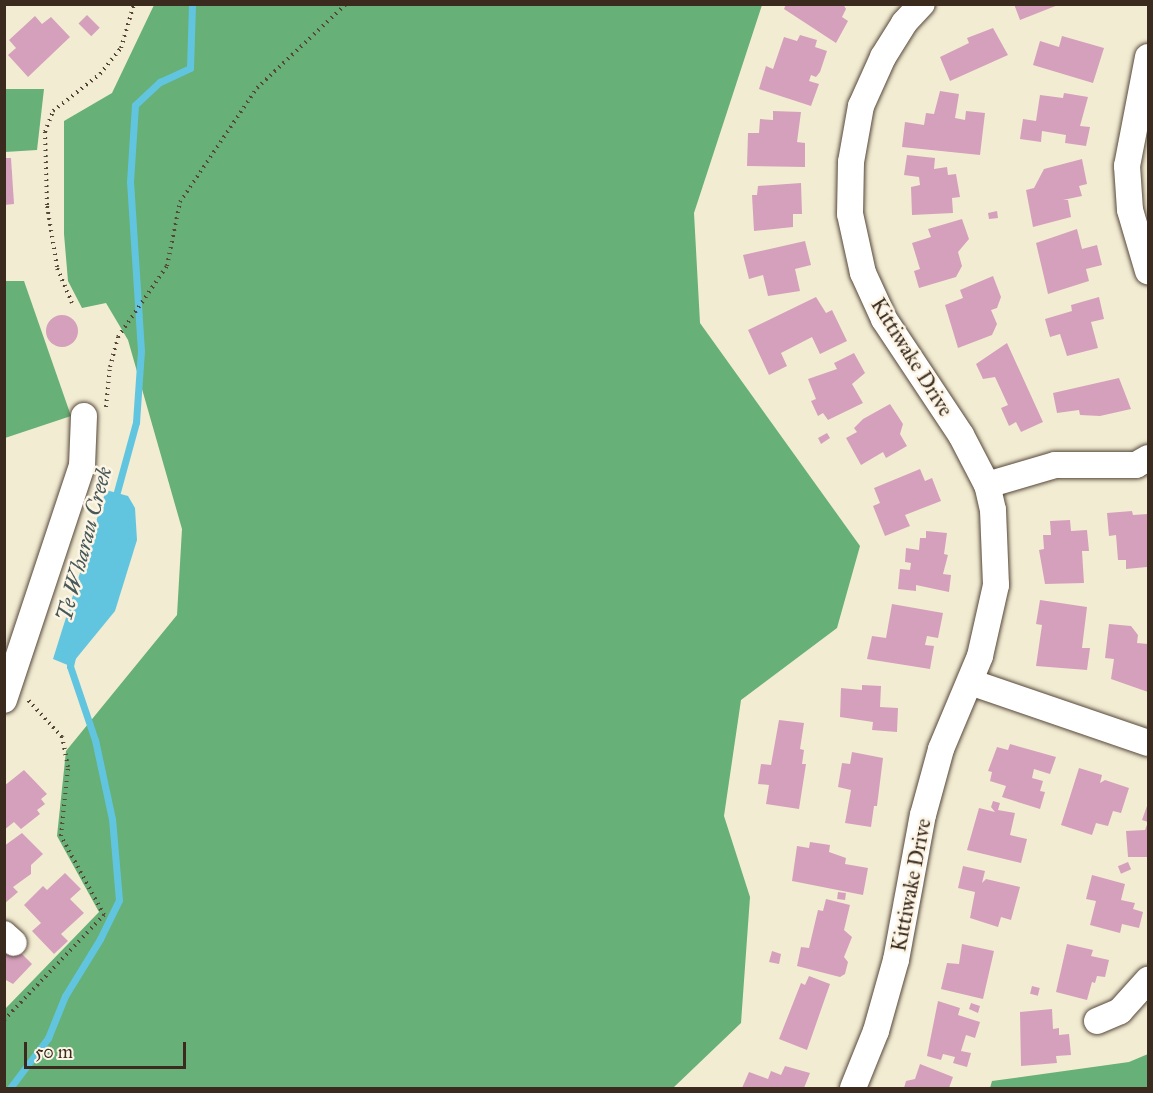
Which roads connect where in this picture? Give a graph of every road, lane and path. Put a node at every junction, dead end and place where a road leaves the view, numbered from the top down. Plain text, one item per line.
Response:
1 (134, 4) edge
2 (346, 4) edge
3 (922, 4) edge
4 (1149, 57) edge
5 (1149, 271) edge
6 (72, 303) dead end
7 (110, 367) dead end
8 (84, 416) dead end
9 (1149, 458) edge
10 (987, 485) junction
11 (970, 682) junction
12 (15, 698) edge
13 (1149, 743) edge
14 (1149, 980) edge
15 (4, 1020) edge
16 (1097, 1021) dead end
17 (853, 1089) edge

1 - 6 path
2 - 7 path
3 - 10 street, Kittiwake Drive
4 - 5 street
8 - 12 street
9 - 10 street
10 - 11 street, Kittiwake Drive
11 - 13 street
11 - 17 street, Kittiwake Drive
12 - 15 path
14 - 16 street

